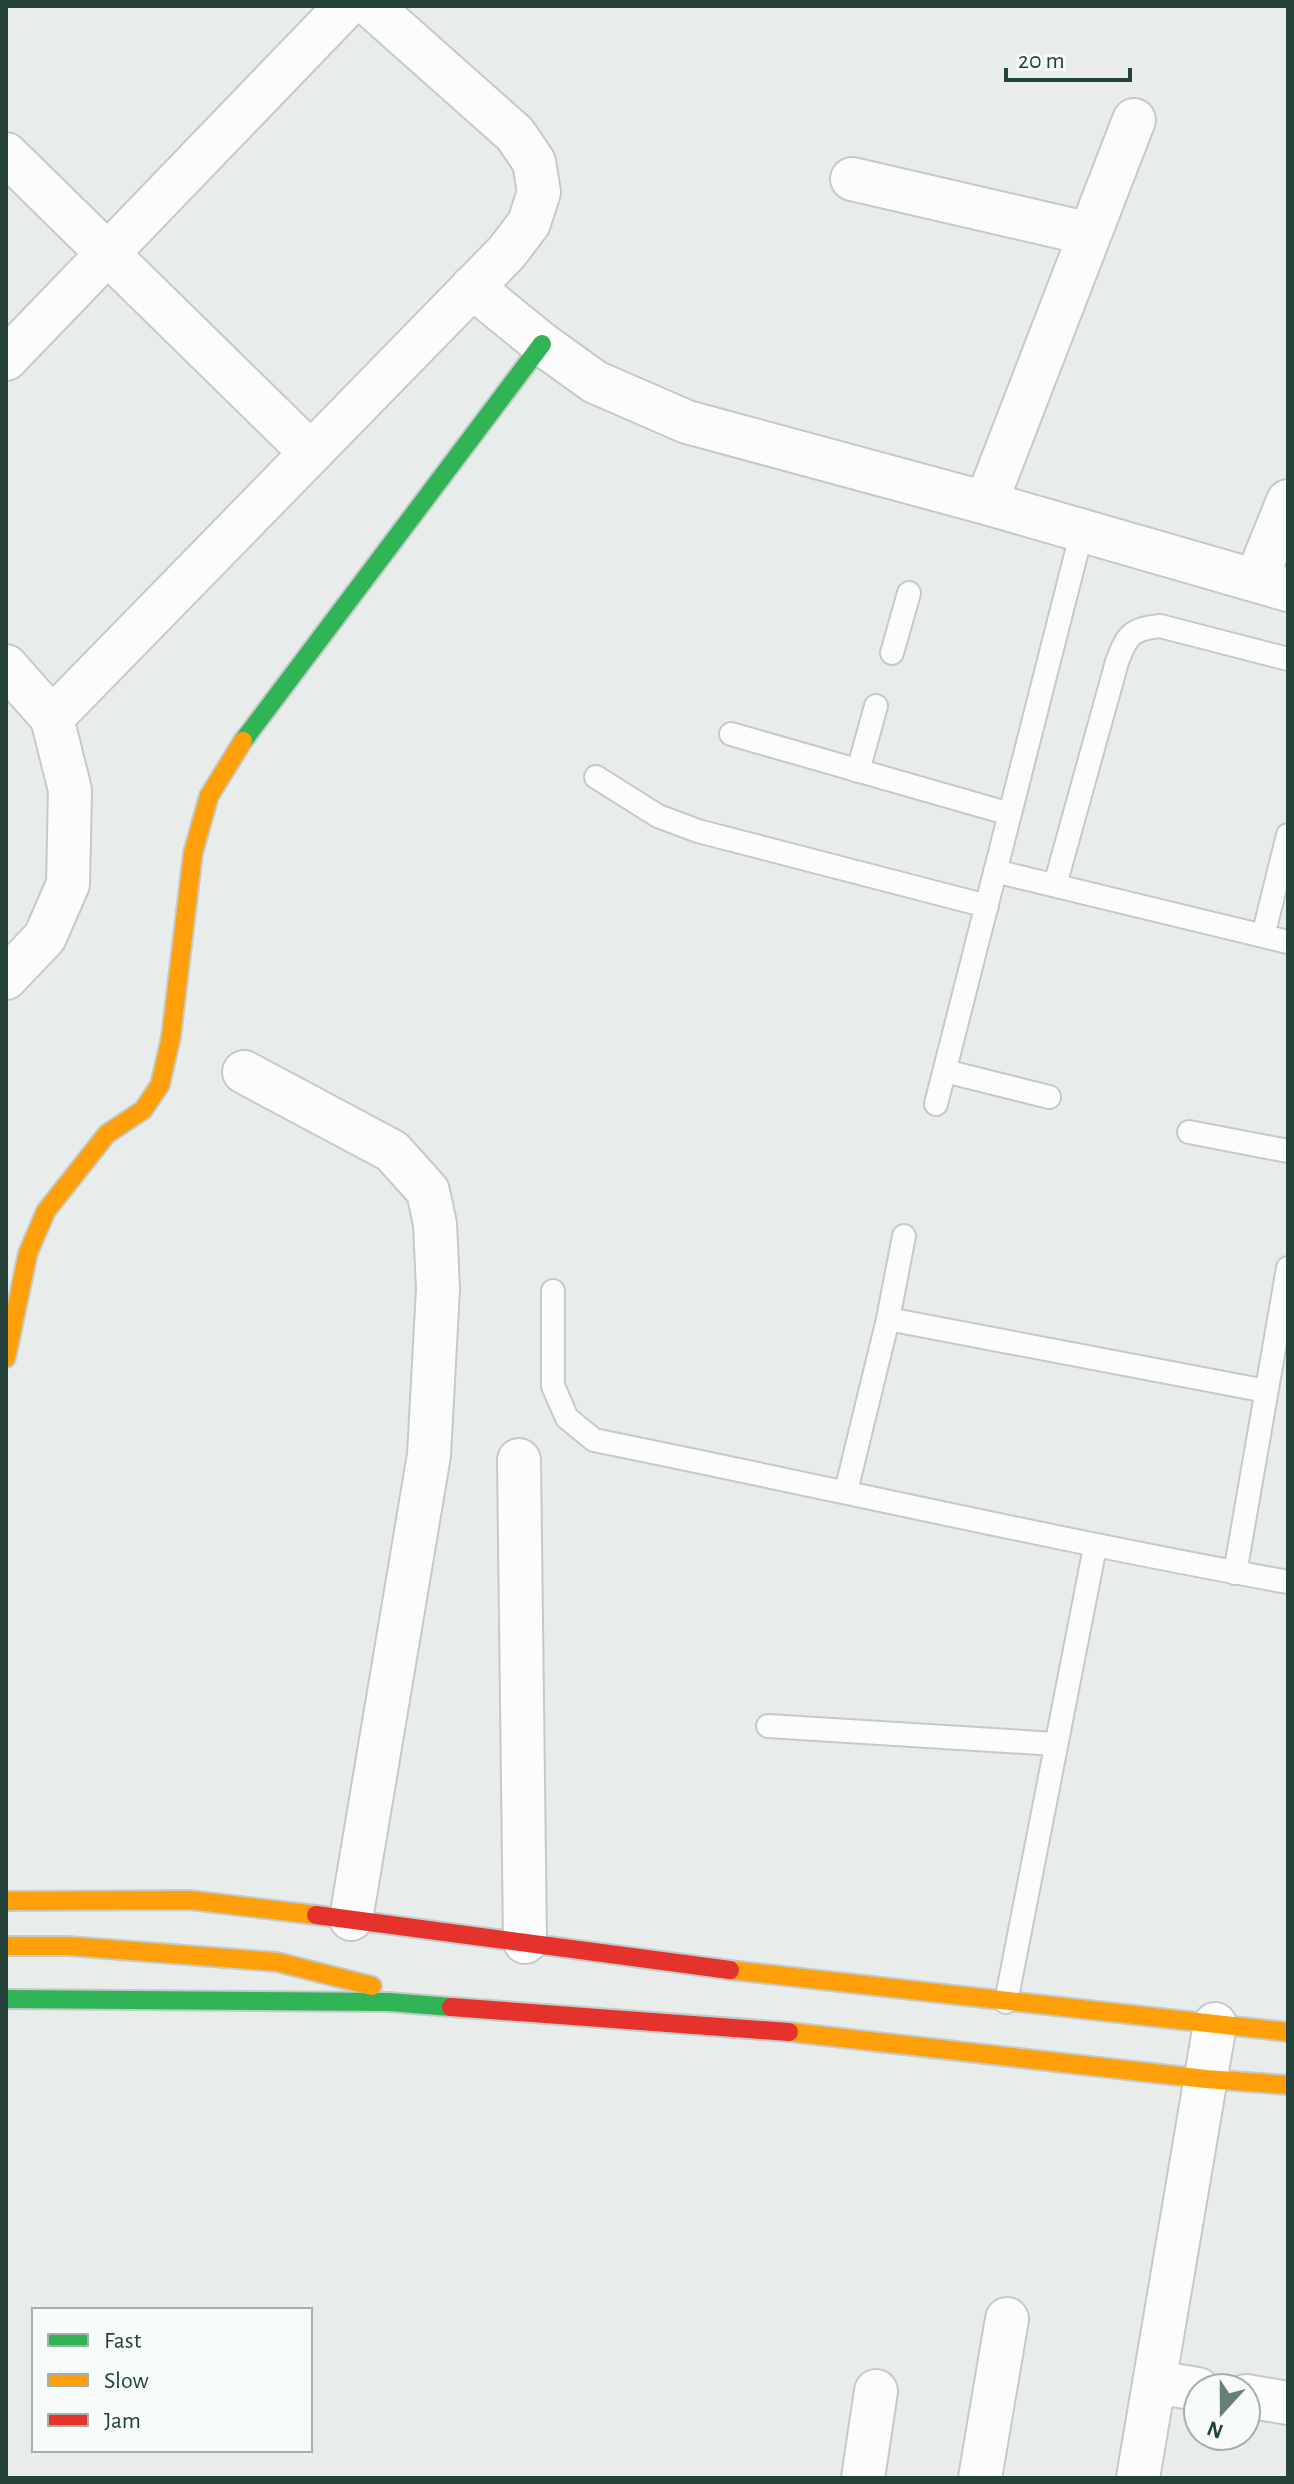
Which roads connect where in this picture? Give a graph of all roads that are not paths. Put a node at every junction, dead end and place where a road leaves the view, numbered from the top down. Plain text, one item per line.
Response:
1 (346, 6) edge
2 (371, 6) edge
3 (1134, 120) dead end
4 (6, 154) edge
5 (852, 179) dead end
6 (1090, 234) junction
7 (108, 254) junction
8 (472, 287) junction
9 (542, 344) junction
10 (6, 359) edge
11 (310, 452) junction
12 (1288, 501) edge
13 (986, 503) junction
14 (1082, 531) junction
15 (1272, 585) edge
16 (909, 593) dead end
17 (892, 653) dead end
18 (1288, 659) edge
19 (6, 666) edge
20 (876, 706) dead end
21 (52, 718) junction
22 (731, 734) dead end
23 (858, 771) junction
24 (596, 777) dead end
25 (1010, 814) junction
26 (1288, 835) edge
27 (995, 871) junction
28 (1055, 885) junction
29 (987, 906) junction
30 (1263, 936) junction
31 (1288, 942) edge
32 (6, 978) edge
33 (945, 1071) junction
34 (244, 1072) dead end
35 (1049, 1097) dead end
36 (936, 1104) dead end
37 (1189, 1132) dead end
38 (1288, 1151) edge
39 (904, 1236) dead end
40 (1288, 1268) edge
41 (553, 1291) dead end
42 (888, 1319) junction
43 (6, 1355) edge
44 (1266, 1391) junction
45 (519, 1460) dead end
46 (846, 1491) junction
47 (1095, 1547) junction
48 (1235, 1573) junction
49 (1288, 1582) edge
50 (768, 1726) dead end
51 (1056, 1744) junction
52 (6, 1901) edge
53 (351, 1919) junction
54 (459, 1933) junction
55 (525, 1942) junction
56 (398, 1943) dead end
57 (6, 1946) edge
58 (322, 1955) dead end
59 (277, 1962) junction
60 (6, 1999) edge
61 (1006, 2002) junction
62 (450, 2006) junction
63 (1215, 2024) junction
64 (1288, 2032) edge
65 (1206, 2079) junction
66 (1288, 2085) edge
67 (1007, 2319) dead end
68 (1154, 2382) junction
69 (1182, 2386) edge
70 (876, 2391) dead end
71 (1262, 2399) edge
72 (1288, 2403) edge
73 (863, 2478) edge
74 (980, 2478) edge
75 (1138, 2478) edge

1 - 7 street
2 - 8 street
3 - 6 street
4 - 7 street
5 - 6 street
6 - 13 street
7 - 10 street
7 - 11 street
8 - 9 street
8 - 11 street
9 - 13 street
9 - 43 main road
11 - 21 street
12 - 15 street
13 - 14 street
14 - 15 street
14 - 25 lane
16 - 17 lane
18 - 28 lane
19 - 21 street
20 - 23 lane
21 - 32 street
22 - 23 lane
23 - 25 lane
24 - 29 lane
25 - 27 lane
26 - 30 lane
27 - 28 lane
27 - 29 lane
28 - 30 lane
29 - 33 lane
30 - 31 lane
33 - 35 lane
33 - 36 lane
34 - 53 street
37 - 38 lane
39 - 42 lane
40 - 44 lane
41 - 46 lane
42 - 44 lane
42 - 46 lane
44 - 48 lane
45 - 55 street
46 - 47 lane
47 - 48 lane
47 - 51 lane
48 - 49 lane
50 - 51 lane
51 - 61 lane
52 - 53 main road
53 - 54 main road
54 - 55 main road
54 - 56 main road
55 - 61 main road
57 - 59 main road
58 - 59 main road
59 - 62 main road
60 - 62 main road
61 - 63 main road
62 - 65 main road
63 - 64 main road
63 - 65 street
65 - 66 main road
65 - 68 street
67 - 74 street
68 - 69 street
68 - 75 street
70 - 73 street
71 - 72 street

